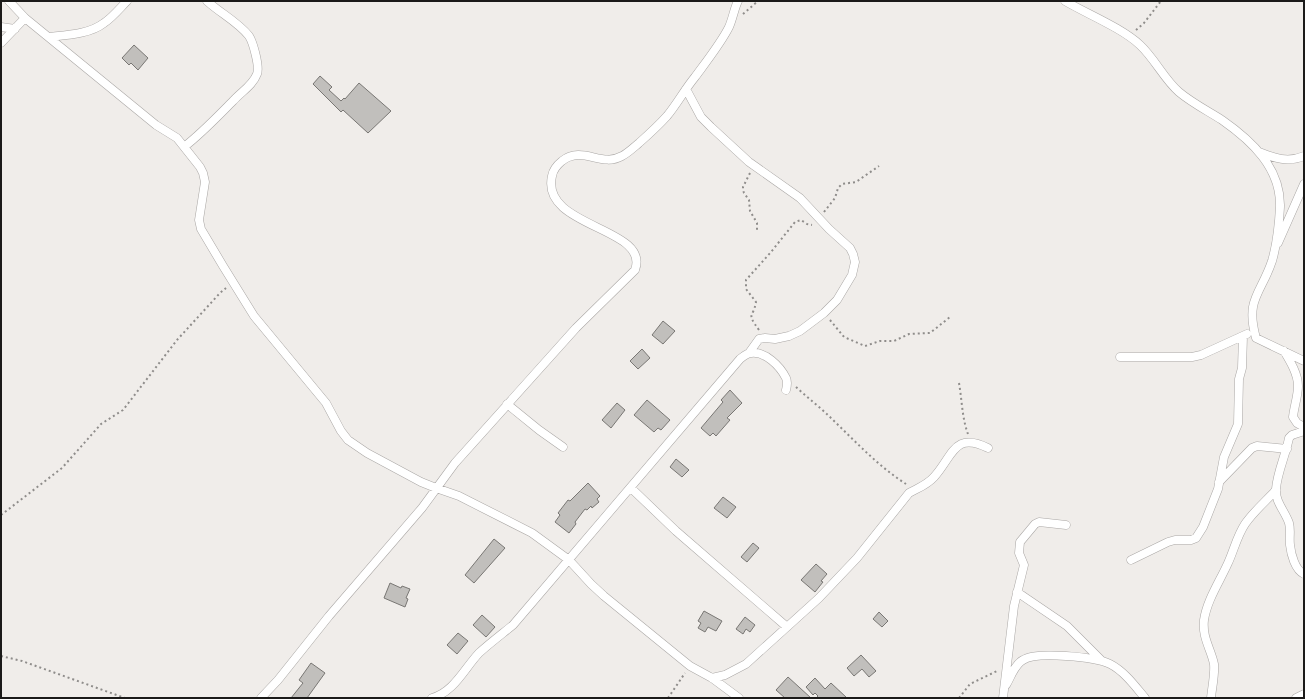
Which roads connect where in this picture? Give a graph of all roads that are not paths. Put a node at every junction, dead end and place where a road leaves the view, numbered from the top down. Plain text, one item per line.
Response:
1 (9, 1) edge
2 (127, 1) edge
3 (207, 1) edge
4 (738, 1) edge
5 (1065, 1) edge
6 (25, 18) junction
7 (1, 27) edge
8 (15, 29) junction
9 (49, 38) junction
10 (1, 44) edge
11 (686, 89) junction
12 (184, 147) junction
13 (1258, 152) junction
14 (1304, 156) edge
15 (1304, 184) edge
16 (1275, 248) junction
17 (1254, 331) junction
18 (1244, 336) junction
19 (1284, 351) junction
20 (749, 353) junction
21 (1120, 357) dead end
22 (1304, 361) edge
23 (786, 390) dead end
24 (507, 404) junction
25 (1304, 427) edge
26 (1304, 431) edge
27 (563, 447) dead end
28 (988, 448) dead end
29 (1287, 449) junction
30 (1219, 482) junction
31 (436, 488) junction
32 (631, 488) junction
33 (1276, 490) junction
34 (1066, 525) dead end
35 (569, 560) junction
36 (1131, 560) dead end
37 (1304, 574) edge
38 (1017, 592) junction
39 (787, 627) junction
40 (1102, 661) junction
41 (712, 678) junction
42 (1004, 689) junction
43 (1304, 694) edge
44 (261, 698) edge
45 (432, 698) edge
46 (739, 698) edge
47 (1003, 698) edge
48 (1145, 698) edge
49 (1211, 698) edge
50 (1296, 698) edge

1 - 6 street
2 - 9 street
3 - 12 street
4 - 11 street
5 - 13 street
6 - 8 street
6 - 9 street
7 - 8 street
8 - 10 street
9 - 12 street
11 - 20 street
11 - 24 street
12 - 31 street
13 - 14 street
13 - 16 street
15 - 16 street
16 - 17 street
17 - 18 street
17 - 19 street
18 - 21 street
18 - 30 street
19 - 22 street
19 - 25 street
20 - 23 street
20 - 32 street
24 - 27 street
24 - 31 street
26 - 29 street
28 - 39 street
29 - 30 street
29 - 33 street
30 - 36 street
31 - 35 street
31 - 44 street
32 - 35 street
32 - 39 street
33 - 37 street
33 - 49 street
34 - 38 street
35 - 41 street
35 - 45 street
38 - 40 street
38 - 42 street
39 - 41 street
40 - 42 street
40 - 48 street
41 - 46 street
42 - 47 street
43 - 50 street

